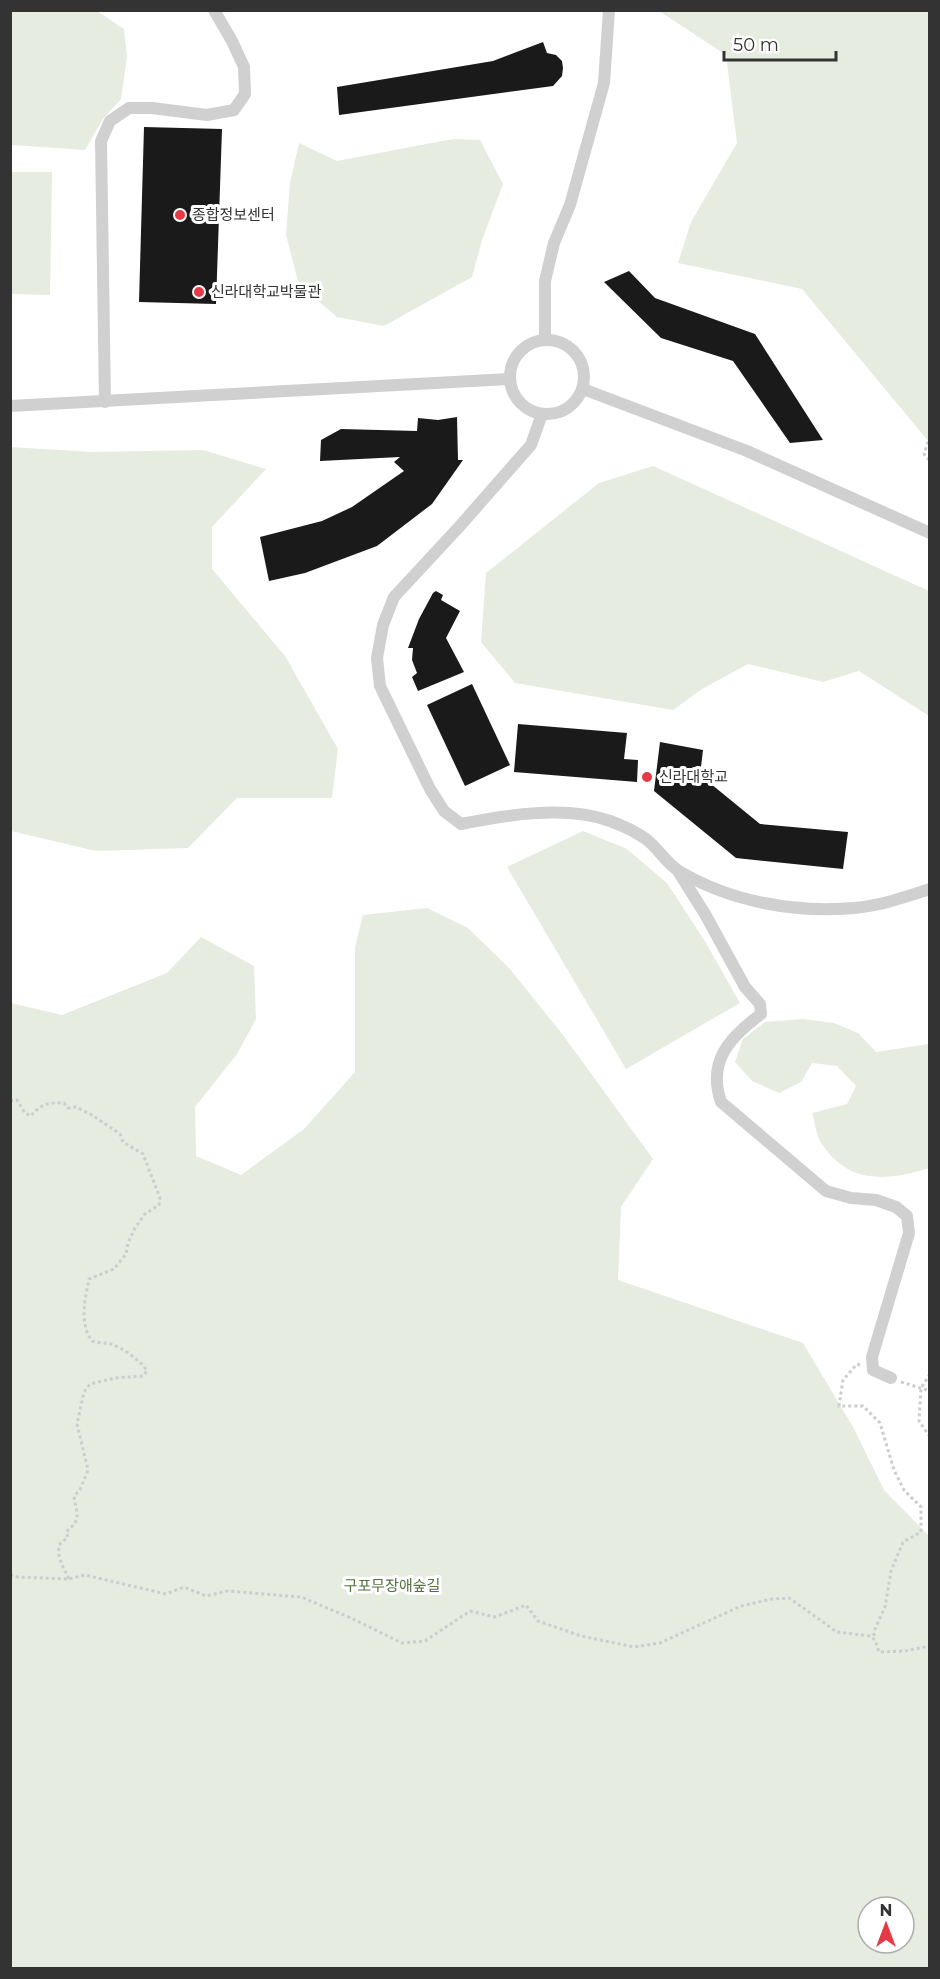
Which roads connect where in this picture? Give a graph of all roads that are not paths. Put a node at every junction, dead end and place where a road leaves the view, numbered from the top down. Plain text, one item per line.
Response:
1 (214, 10) edge
2 (609, 10) edge
3 (545, 339) junction
4 (509, 379) junction
5 (583, 389) junction
6 (105, 402) junction
7 (10, 406) edge
8 (542, 414) junction
9 (930, 533) edge
10 (678, 870) junction
11 (930, 890) edge
12 (891, 1378) road end

1 - 6 street
2 - 3 street
3 - 4 street
3 - 5 street
4 - 6 street
4 - 8 street
5 - 8 street
5 - 9 street
6 - 7 street
8 - 10 street
10 - 11 street
10 - 12 street

